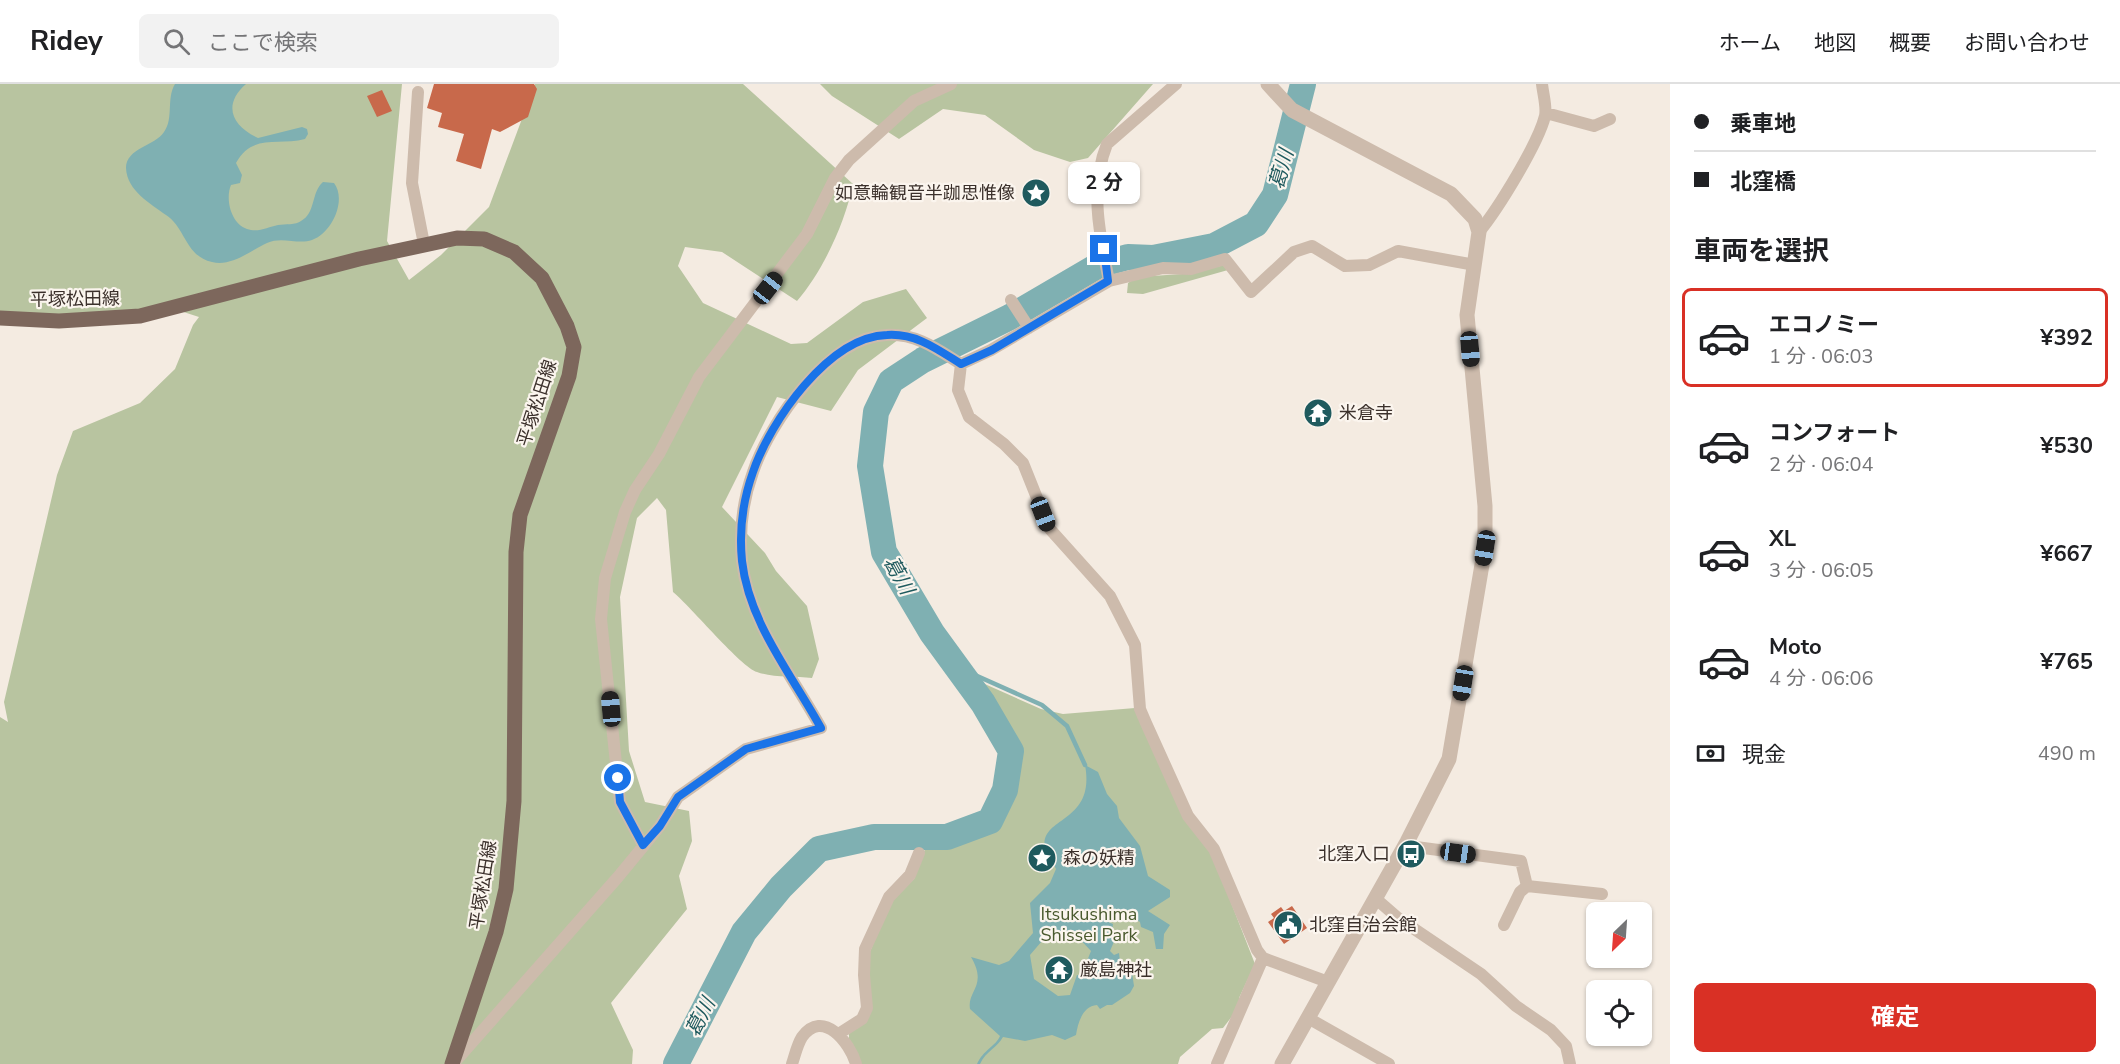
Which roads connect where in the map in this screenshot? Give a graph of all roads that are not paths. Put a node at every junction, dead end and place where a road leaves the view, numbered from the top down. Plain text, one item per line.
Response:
1 (951, 84) edge
2 (1176, 84) edge
3 (1268, 84) edge
4 (1542, 84) edge
5 (418, 92) dead end
6 (1546, 113) junction
7 (1610, 120) dead end
8 (1479, 232) junction
9 (424, 244) junction
10 (1475, 265) junction
11 (1108, 279) junction
12 (1011, 300) dead end
13 (0, 318) edge
14 (1029, 328) junction
15 (956, 361) junction
16 (1407, 842) junction
17 (643, 845) junction
18 (919, 853) dead end
19 (1527, 886) junction
20 (1602, 894) dead end
21 (1375, 898) junction
22 (1504, 925) dead end
23 (1263, 958) junction
24 (1328, 982) junction
25 (1308, 1018) junction
26 (840, 1034) junction
27 (453, 1064) edge
28 (792, 1064) edge
29 (856, 1064) edge
30 (1216, 1064) edge
31 (1282, 1064) edge
32 (1389, 1064) edge
33 (1570, 1064) edge

1 - 17 street
2 - 11 street
3 - 8 street
4 - 6 street
5 - 9 street
6 - 7 street
6 - 8 street
8 - 10 street
9 - 13 main road, 平塚松田線
9 - 27 main road, 平塚松田線
10 - 11 street
10 - 16 street
11 - 14 street
12 - 14 street
14 - 15 street
15 - 17 street
15 - 23 street
16 - 19 street
16 - 21 street
17 - 27 street
18 - 26 street
19 - 20 street
19 - 22 street
21 - 24 street
21 - 33 street
23 - 24 street
23 - 30 street
24 - 25 street
25 - 31 street
25 - 32 street
26 - 28 street
26 - 29 street

